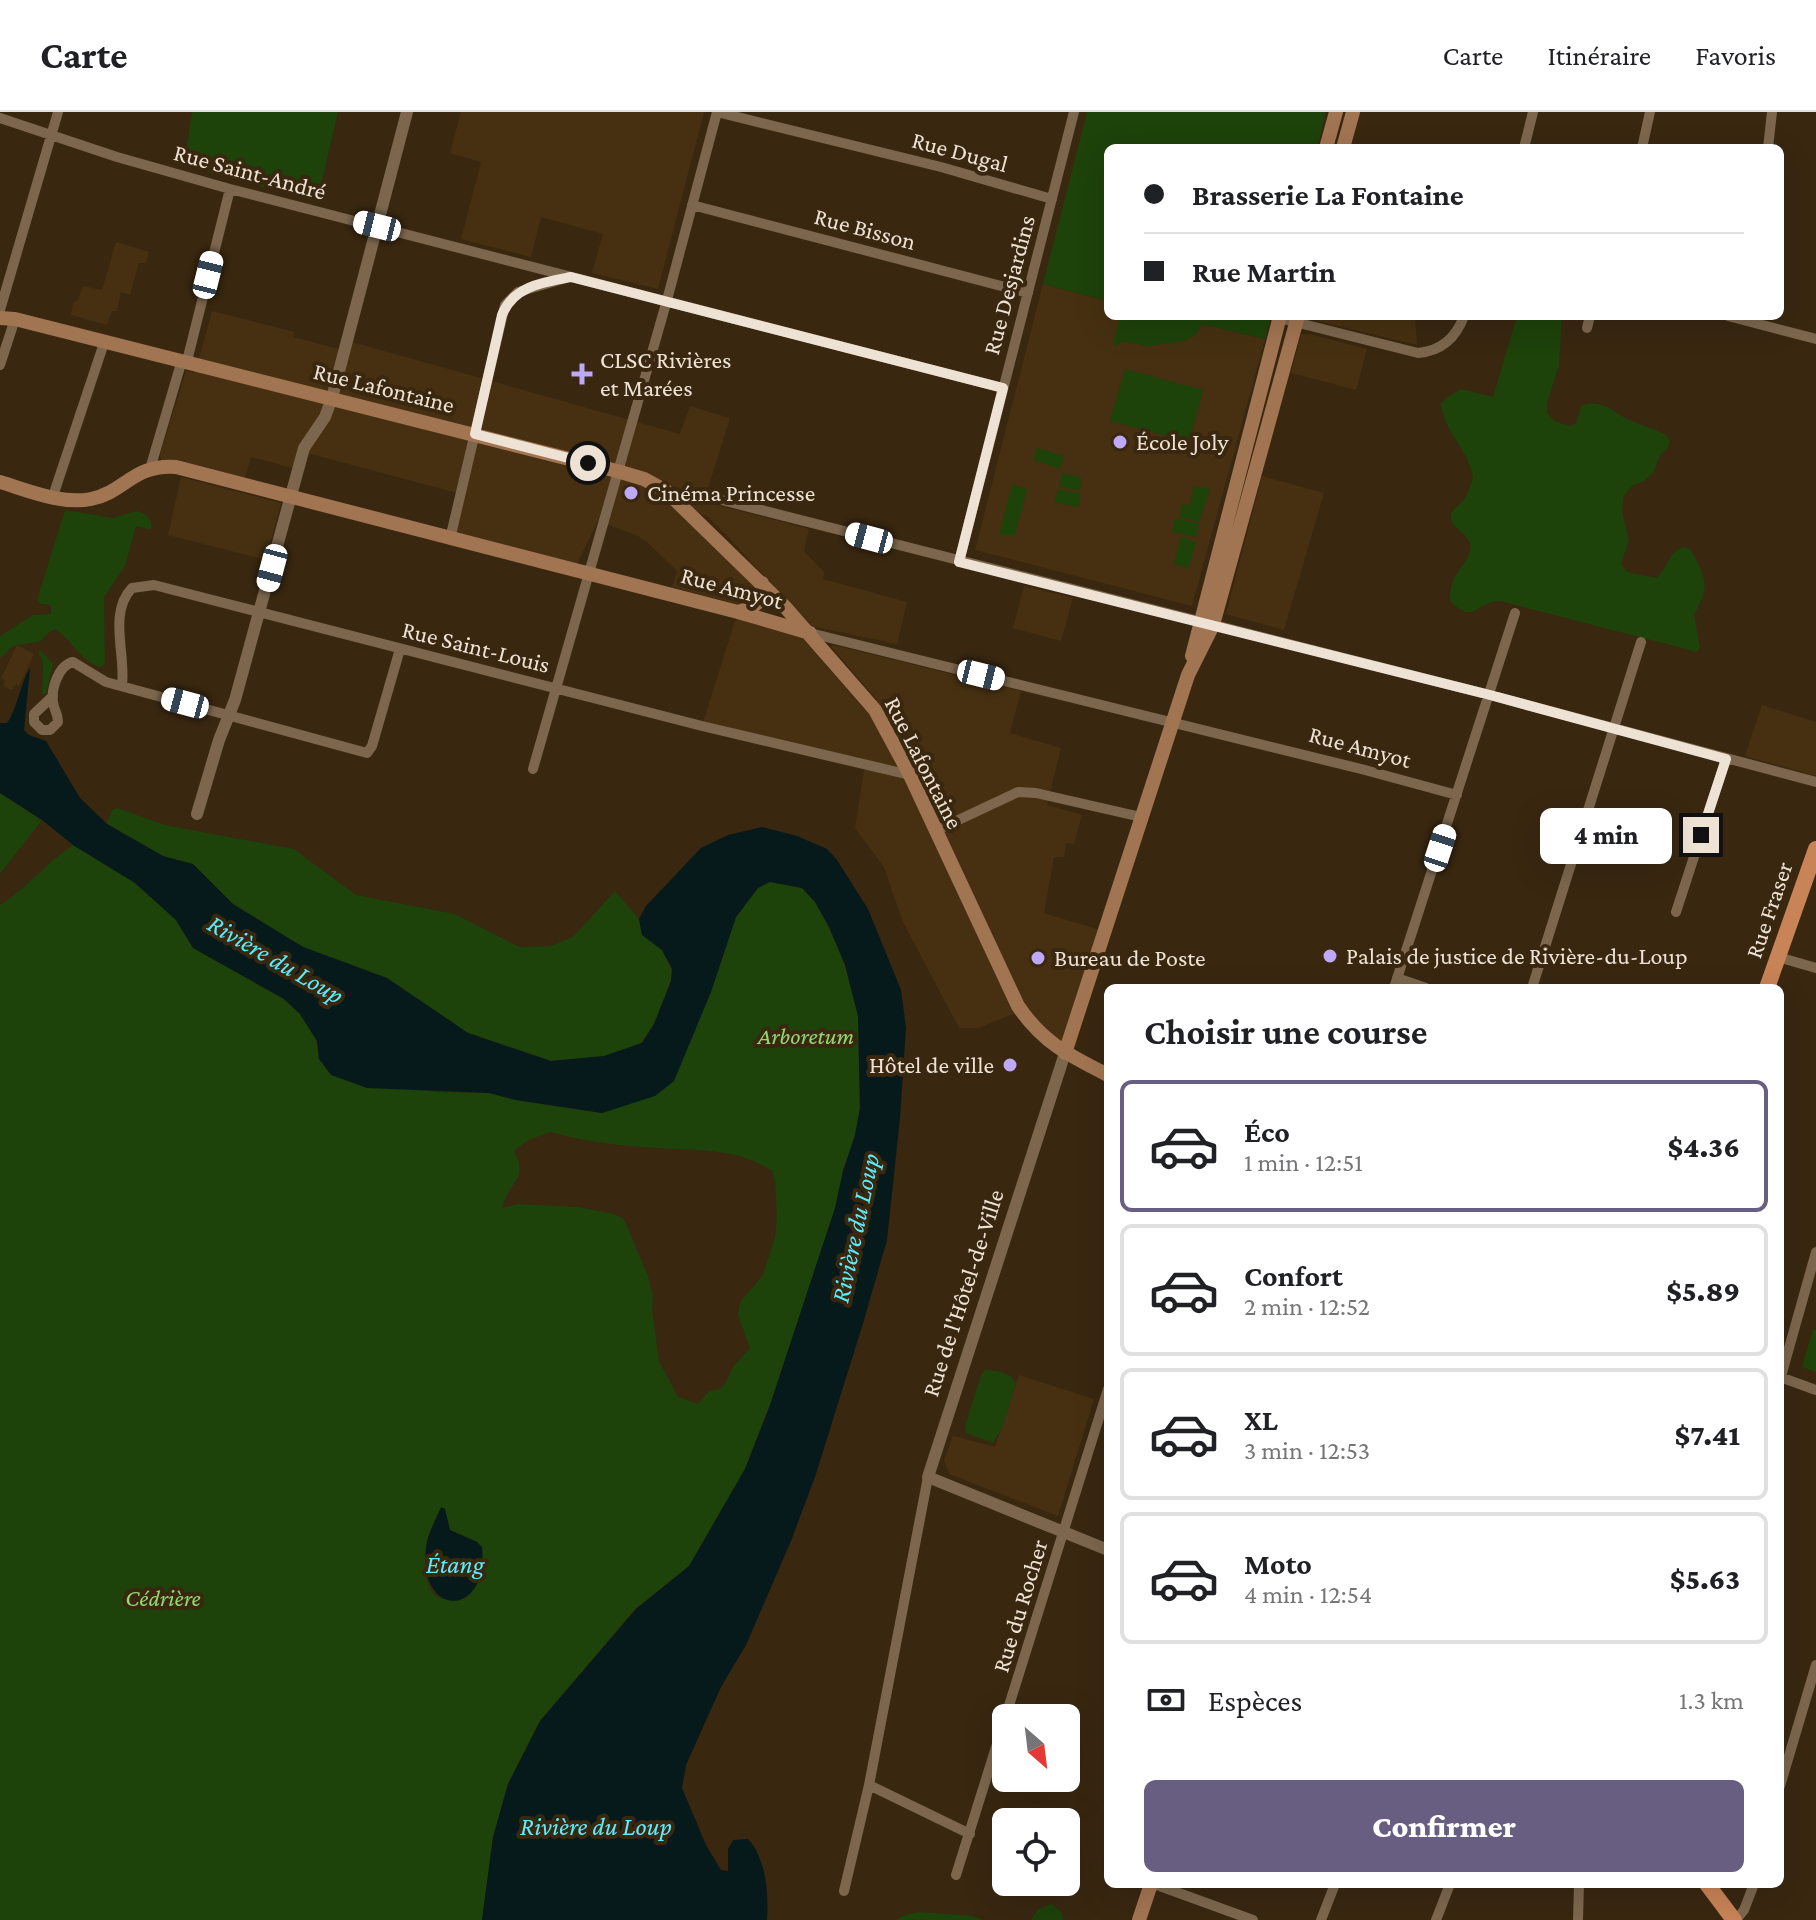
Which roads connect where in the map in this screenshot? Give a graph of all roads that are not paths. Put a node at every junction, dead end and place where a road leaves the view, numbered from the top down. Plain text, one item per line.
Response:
1 (58, 112) edge
2 (407, 112) edge
3 (717, 112) edge
4 (1074, 112) edge
5 (1336, 112) edge
6 (1353, 112) edge
7 (1533, 112) edge
8 (1650, 112) edge
9 (1772, 112) edge
10 (0, 118) edge
11 (52, 135) junction
12 (1327, 144) edge
13 (1344, 144) edge
14 (1525, 144) edge
15 (1643, 144) edge
16 (1768, 144) edge
17 (230, 189) junction
18 (1052, 199) junction
19 (692, 205) junction
20 (377, 226) junction
21 (571, 277) junction
22 (1028, 293) junction
23 (667, 300) junction
24 (4, 315) edge
25 (1279, 320) edge
26 (1297, 320) edge
27 (1462, 320) edge
28 (1589, 320) edge
29 (1743, 320) edge
30 (1587, 328) dead end
31 (1816, 339) edge
32 (105, 340) junction
33 (184, 360) junction
34 (0, 365) edge
35 (1003, 388) junction
36 (332, 398) junction
37 (475, 434) junction
38 (150, 469) junction
39 (617, 471) junction
40 (0, 482) edge
41 (292, 495) junction
42 (53, 496) junction
43 (679, 501) junction
44 (450, 539) junction
45 (959, 562) junction
46 (588, 573) junction
47 (762, 583) junction
48 (738, 612) junction
49 (260, 613) junction
50 (1515, 613) dead end
51 (1206, 623) junction
52 (810, 633) junction
53 (1641, 642) dead end
54 (400, 649) junction
55 (122, 685) junction
56 (555, 688) junction
57 (1490, 695) junction
58 (53, 696) dead end
59 (229, 715) junction
60 (1172, 722) junction
61 (1616, 730) junction
62 (1726, 759) junction
63 (533, 769) dead end
64 (910, 775) junction
65 (1816, 782) edge
66 (1457, 795) junction
67 (197, 814) dead end
68 (1141, 817) junction
69 (935, 831) junction
70 (1816, 849) edge
71 (1676, 912) dead end
72 (1778, 957) junction
73 (1816, 968) edge
74 (1395, 983) edge
75 (1533, 984) edge
76 (1768, 984) edge
77 (1065, 1053) junction
78 (1104, 1073) edge
79 (1816, 1252) edge
80 (1784, 1364) edge
81 (1784, 1379) edge
82 (1816, 1390) edge
83 (1104, 1402) edge
84 (928, 1477) junction
85 (1063, 1533) junction
86 (1104, 1548) edge
87 (1816, 1665) edge
88 (1784, 1773) edge
89 (869, 1785) junction
90 (970, 1834) junction
91 (956, 1875) dead end
92 (1151, 1888) edge
93 (1164, 1888) edge
94 (1333, 1888) edge
95 (1448, 1888) edge
96 (1579, 1888) edge
97 (1710, 1888) edge
98 (1752, 1888) edge
99 (844, 1891) dead end
100 (1139, 1920) edge
101 (1253, 1920) edge
102 (1321, 1920) edge
103 (1436, 1920) edge
104 (1578, 1920) edge
105 (1735, 1920) edge

1 - 11 street
2 - 20 street
3 - 18 street, Rue Dugal
3 - 19 street
4 - 18 street, Rue Desjardins
5 - 12 main road
6 - 13 main road
7 - 14 street
8 - 15 street
9 - 16 street
10 - 11 street, Rue Saint-André
11 - 17 street, Rue Saint-André
11 - 24 street
17 - 20 street, Rue Saint-André
17 - 33 street
18 - 22 street, Rue Desjardins
19 - 22 street, Rue Bisson
19 - 23 street
20 - 21 street, Rue Saint-André
20 - 36 street
21 - 23 street, Rue Saint-André
21 - 37 street
22 - 35 street, Rue Desjardins
23 - 35 street, Rue Saint-André
23 - 39 street
24 - 32 main road, Rue Lafontaine
24 - 34 street
25 - 51 main road
26 - 27 street
26 - 51 main road
28 - 30 street
29 - 31 street
32 - 33 main road, Rue Lafontaine
32 - 42 street
33 - 36 main road, Rue Lafontaine
33 - 38 street
35 - 45 street, Rue Desjardins
36 - 37 main road, Rue Lafontaine
36 - 41 street
37 - 39 main road, Rue Lafontaine
37 - 44 street
38 - 41 main road, Rue Amyot
38 - 42 main road, Rue Amyot
39 - 43 main road, Rue Lafontaine
39 - 46 street
40 - 42 main road, Rue Amyot
41 - 44 main road, Rue Amyot
41 - 49 street
43 - 45 street
43 - 47 main road, Rue Lafontaine
44 - 46 main road, Rue Amyot
45 - 51 street
46 - 48 main road, Rue Amyot
46 - 56 street
47 - 48 main road
47 - 52 main road, Rue Lafontaine
48 - 52 main road, Rue Amyot
49 - 54 street, Rue Saint-Louis
49 - 55 street, Rue Saint-Louis
49 - 59 street
50 - 57 street
51 - 57 street
51 - 60 main road, Rue de l'Hôtel-de-Ville
52 - 60 street, Rue Amyot
52 - 64 main road, Rue Lafontaine
53 - 61 street
54 - 56 street, Rue Saint-Louis
54 - 59 street
55 - 58 street
55 - 59 street
56 - 63 street
56 - 64 street, Rue Saint-Louis
57 - 61 street
57 - 66 street
59 - 67 street
60 - 66 street, Rue Amyot
60 - 68 main road, Rue de l'Hôtel-de-Ville
61 - 62 street
61 - 75 street
62 - 65 street
62 - 71 street
64 - 69 main road, Rue Lafontaine
66 - 74 street
68 - 69 street
68 - 77 main road, Rue de l'Hôtel-de-Ville
69 - 77 main road, Rue Lafontaine
70 - 72 main road, Rue Fraser
72 - 73 street
72 - 76 main road, Rue Fraser
77 - 78 main road, Rue Lafontaine
77 - 84 street, Rue de l'Hôtel-de-Ville
79 - 80 street
81 - 82 street
83 - 85 street, Rue du Rocher
84 - 85 street
84 - 89 street, Rue de l'Hôtel-de-Ville
85 - 86 street
85 - 90 street, Rue du Rocher
87 - 88 street
89 - 90 street
89 - 99 street, Rue de l'Hôtel-de-Ville
90 - 91 street, Rue du Rocher
92 - 100 main road
93 - 101 street
94 - 102 street
95 - 103 street
96 - 104 street
97 - 105 main road
98 - 105 street

